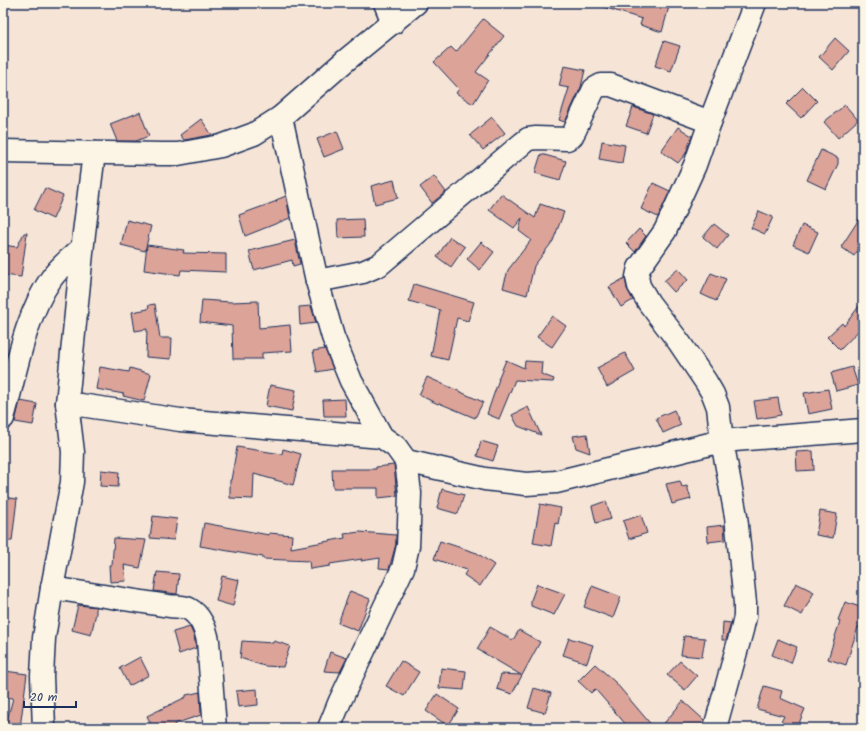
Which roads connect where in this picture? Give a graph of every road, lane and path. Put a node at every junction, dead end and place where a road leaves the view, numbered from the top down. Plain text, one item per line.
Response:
1 (416, 3) edge
2 (754, 3) edge
3 (389, 13) edge
4 (281, 117) junction
5 (710, 122) junction
6 (3, 151) edge
7 (94, 153) junction
8 (82, 248) junction
9 (317, 281) junction
10 (67, 403) junction
11 (3, 418) edge
12 (863, 430) edge
13 (382, 437) junction
14 (722, 441) junction
15 (406, 460) junction
16 (52, 588) junction
17 (44, 728) edge
18 (215, 728) edge
19 (329, 728) edge
20 (715, 728) edge

1 - 3 street
2 - 5 street
3 - 4 street
4 - 7 street
4 - 9 street
5 - 9 street
5 - 14 street
6 - 7 street
7 - 8 street
8 - 10 street
8 - 11 street
9 - 13 street
10 - 13 street
10 - 16 street
12 - 14 street
13 - 15 street
14 - 15 street
14 - 20 street
15 - 19 street
16 - 17 street
16 - 18 street

